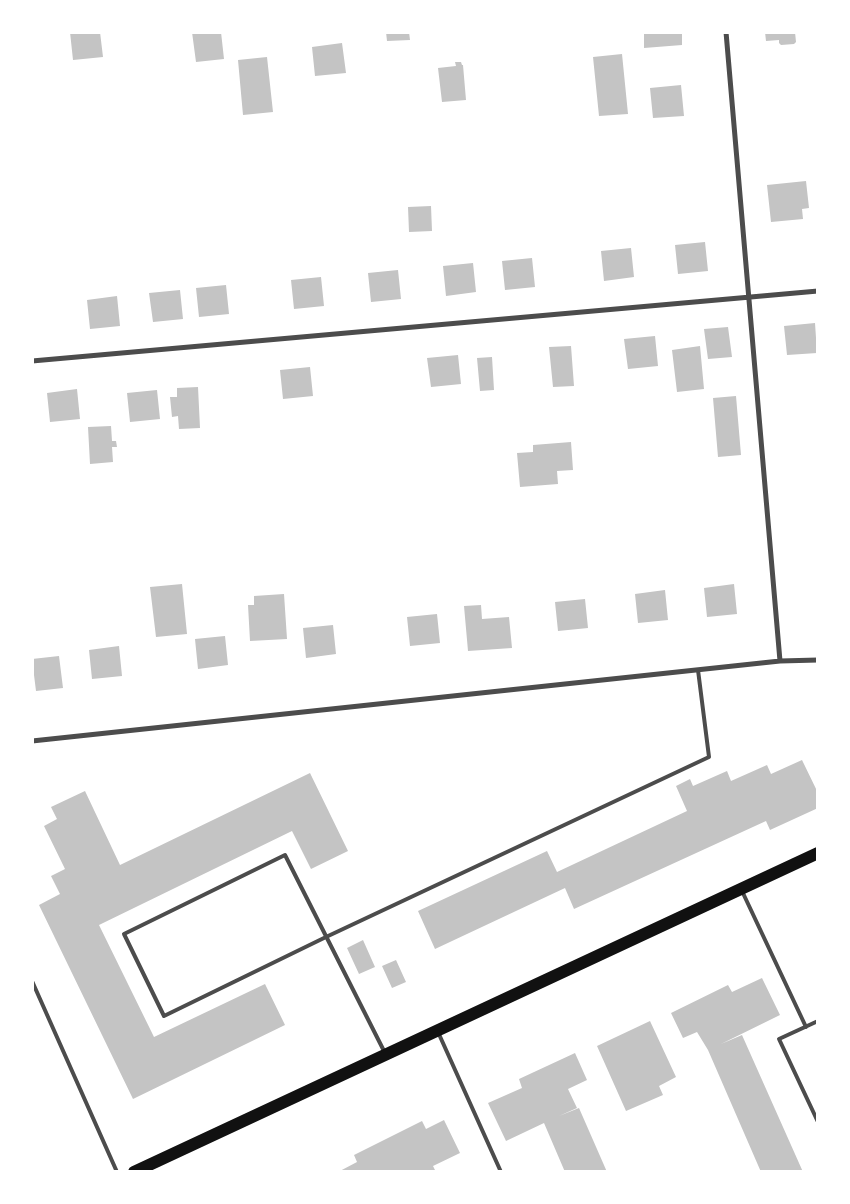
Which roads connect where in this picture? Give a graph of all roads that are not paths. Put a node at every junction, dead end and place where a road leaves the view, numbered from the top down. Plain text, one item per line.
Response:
1 (726, 32) edge
2 (818, 291) edge
3 (750, 297) junction
4 (32, 360) edge
5 (818, 660) edge
6 (780, 661) junction
7 (698, 670) junction
8 (32, 741) edge
9 (818, 854) edge
10 (742, 889) junction
11 (326, 937) junction
12 (32, 980) edge
13 (818, 1022) edge
14 (806, 1027) junction
15 (437, 1030) junction
16 (386, 1054) junction
17 (818, 1122) edge
18 (117, 1172) edge
19 (134, 1172) edge
20 (501, 1172) edge

1 - 3 street
2 - 3 street
3 - 4 street
3 - 6 street
5 - 6 street
6 - 7 street
7 - 8 street
7 - 11 lane
9 - 10 main road
10 - 14 lane
10 - 15 main road
11 - 11 lane
11 - 16 lane
12 - 18 lane
13 - 14 lane
14 - 17 lane
15 - 16 main road
15 - 20 lane
16 - 19 main road

